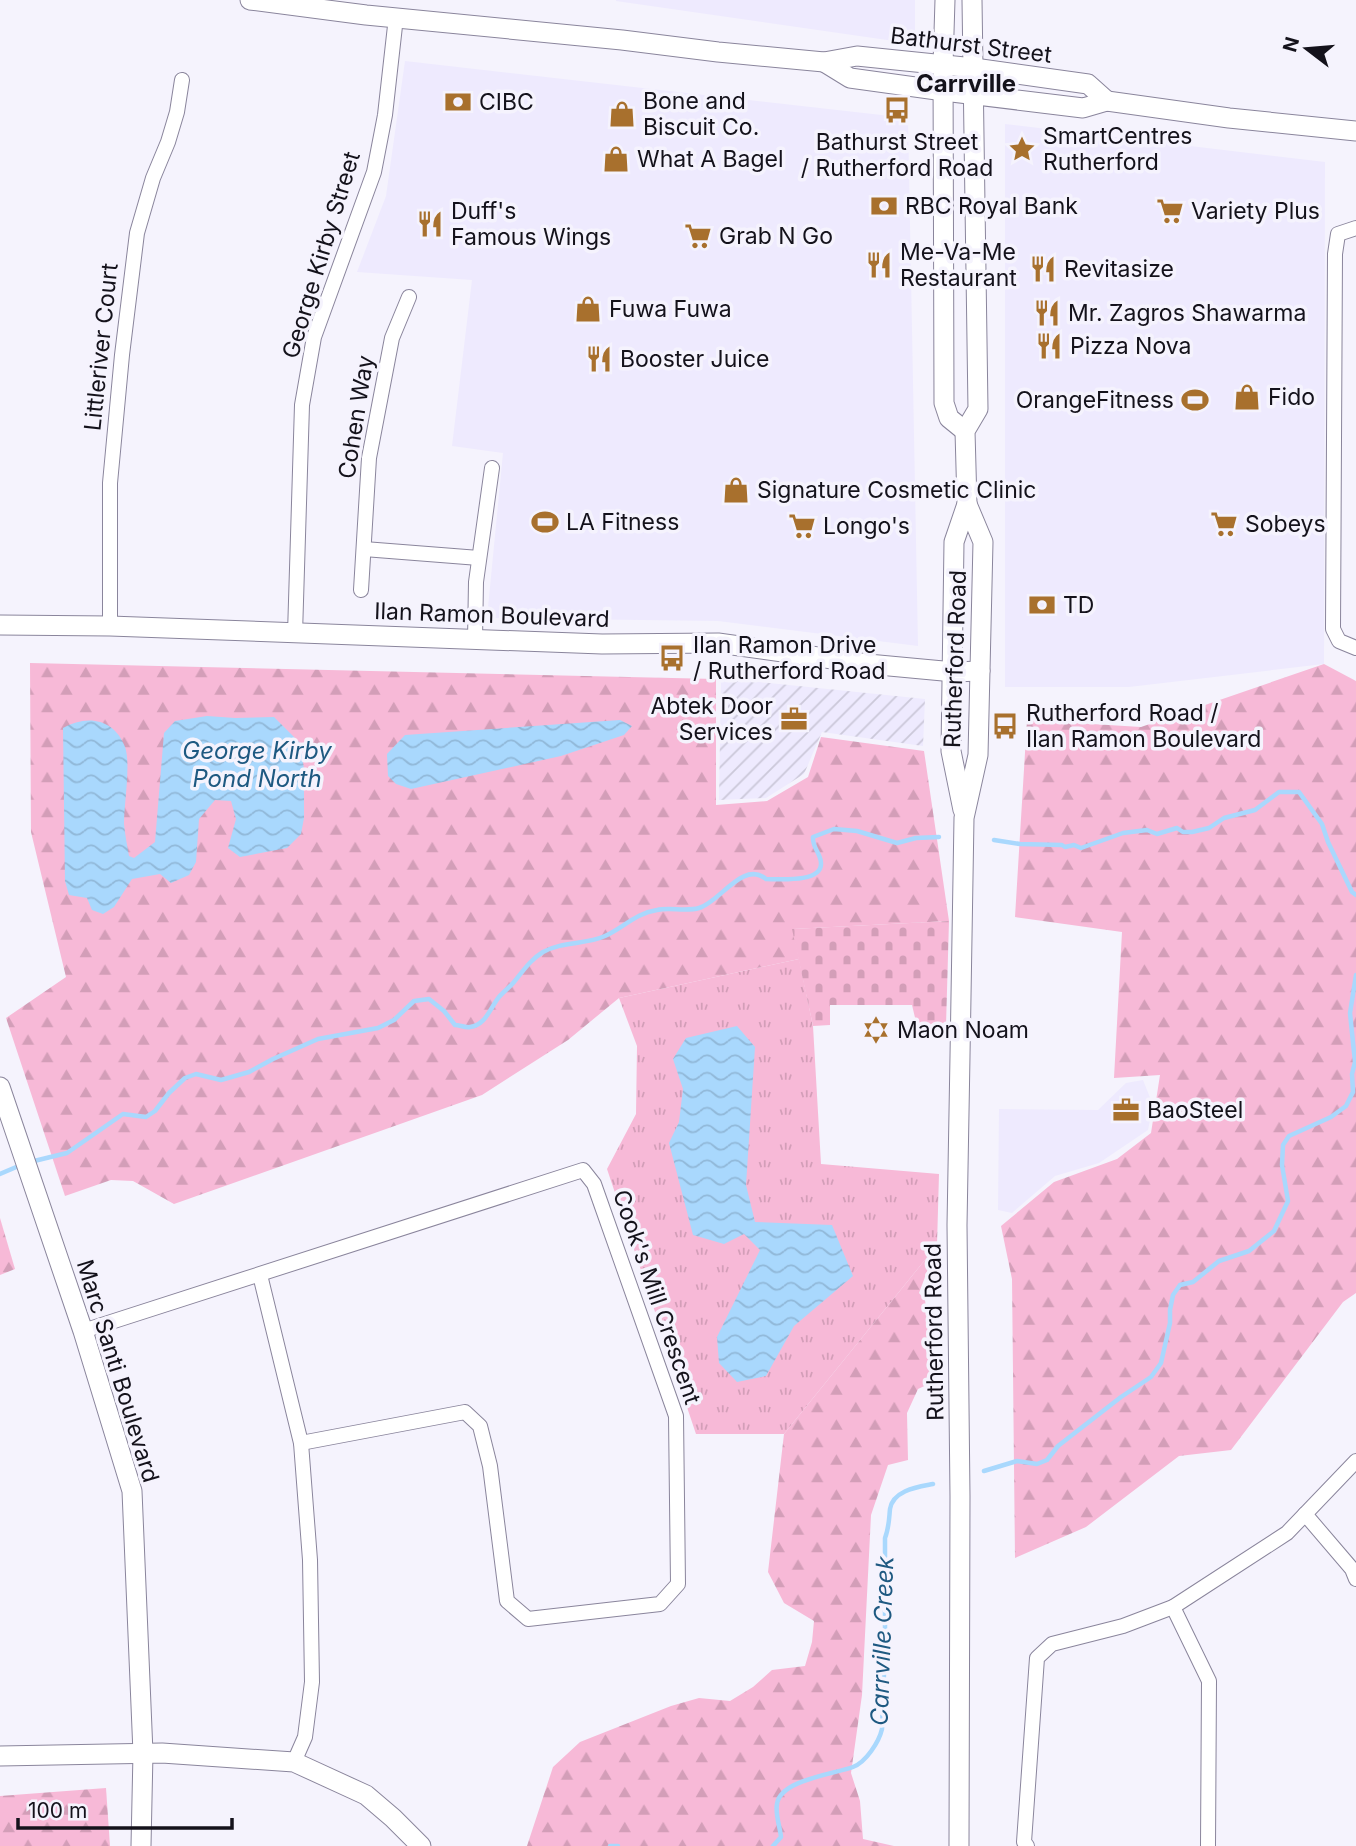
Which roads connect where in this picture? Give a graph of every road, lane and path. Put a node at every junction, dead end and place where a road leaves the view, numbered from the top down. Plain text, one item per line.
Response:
1 (250, 0) edge
2 (946, 0) edge
3 (972, 0) edge
4 (396, 17) junction
5 (824, 62) junction
6 (943, 65) junction
7 (974, 68) junction
8 (182, 80) dead end
9 (944, 91) junction
10 (974, 93) junction
11 (1107, 102) junction
12 (1356, 131) edge
13 (1356, 228) edge
14 (409, 297) dead end
15 (965, 431) junction
16 (492, 468) dead end
17 (967, 504) junction
18 (364, 549) junction
19 (479, 558) junction
20 (361, 590) dead end
21 (0, 625) edge
22 (110, 626) junction
23 (295, 634) junction
24 (475, 639) junction
25 (1356, 648) edge
26 (980, 671) junction
27 (954, 672) junction
28 (964, 818) junction
29 (0, 1087) edge
30 (260, 1275) junction
31 (83, 1331) junction
32 (301, 1443) junction
33 (1356, 1461) edge
34 (1305, 1514) junction
35 (1356, 1579) edge
36 (1173, 1607) junction
37 (143, 1753) junction
38 (0, 1756) edge
39 (294, 1762) junction
40 (141, 1846) edge
41 (421, 1846) edge
42 (959, 1846) edge
43 (1027, 1846) edge
44 (1208, 1846) edge

1 - 4 main road, Bathurst Street
2 - 6 main road
3 - 7 main road, Rutherford Road
4 - 5 main road, Bathurst Street
4 - 23 street, George Kirby Street
5 - 6 main road, Bathurst Street
5 - 9 main road, Bathurst Street
6 - 7 main road, Bathurst Street
6 - 9 main road
7 - 10 main road, Rutherford Road
7 - 11 main road, Bathurst Street
8 - 22 street, Littleriver Court
9 - 10 main road, Bathurst Street
9 - 15 main road
10 - 11 main road, Bathurst Street
10 - 15 main road, Rutherford Road
11 - 12 main road, Bathurst Street
13 - 25 street
14 - 18 street, Cohen Way
15 - 17 main road, Rutherford Road
16 - 19 street
17 - 26 main road, Rutherford Road
17 - 27 main road, Rutherford Road
18 - 19 street
18 - 20 street, Cohen Way
19 - 24 street
21 - 22 main road, Ilan Ramon Boulevard
22 - 23 main road, Ilan Ramon Boulevard
23 - 24 main road, Ilan Ramon Boulevard
24 - 27 main road, Ilan Ramon Boulevard
26 - 27 main road, Ilan Ramon Boulevard
26 - 28 main road, Rutherford Road
27 - 28 main road, Rutherford Road
28 - 42 main road, Rutherford Road
29 - 31 main road, Marc Santi Boulevard
30 - 31 street, Cook's Mill Crescent
30 - 32 street
30 - 32 street, Cook's Mill Crescent
31 - 37 main road, Marc Santi Boulevard
32 - 39 street
33 - 34 street
34 - 35 street
34 - 36 street
36 - 43 street
36 - 44 street
37 - 38 main road
37 - 39 main road
37 - 40 main road, Marc Santi Boulevard
39 - 41 main road

